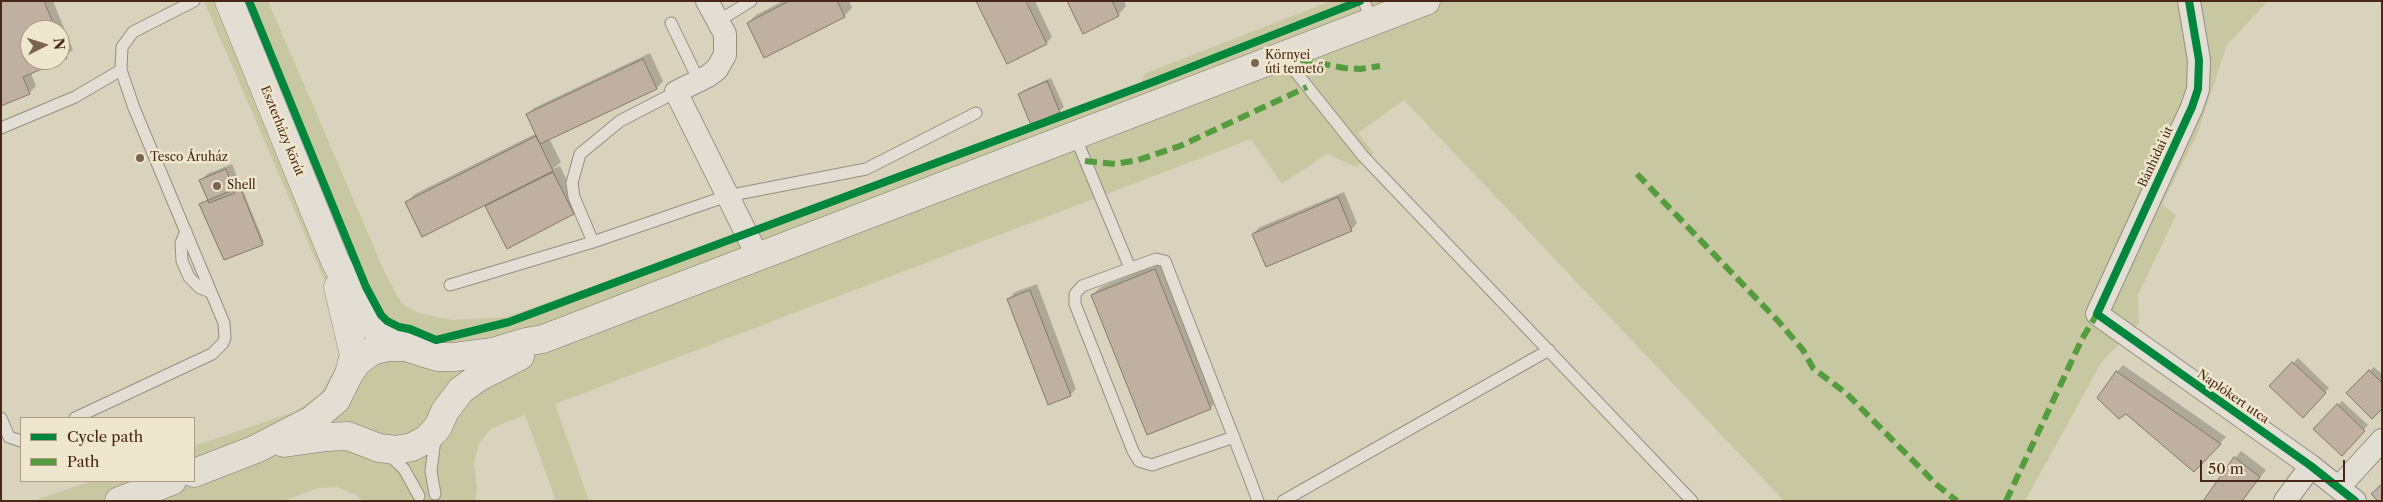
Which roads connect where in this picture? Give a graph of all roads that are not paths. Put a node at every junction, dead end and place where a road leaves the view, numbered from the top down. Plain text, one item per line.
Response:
1 (194, 1) edge
2 (229, 1) edge
3 (707, 1) edge
4 (751, 1) edge
5 (1426, 1) edge
6 (2189, 1) edge
7 (1368, 12) edge
8 (718, 21) junction
9 (671, 23) dead end
10 (1283, 56) junction
11 (121, 70) junction
12 (699, 81) junction
13 (676, 92) junction
14 (976, 113) dead end
15 (1, 128) edge
16 (1075, 136) junction
17 (727, 196) junction
18 (593, 242) junction
19 (758, 258) junction
20 (335, 261) junction
21 (1130, 268) junction
22 (450, 285) dead end
23 (2096, 314) joint
24 (543, 339) junction
25 (412, 350) junction
26 (1549, 350) junction
27 (348, 374) junction
28 (77, 417) edge
29 (1, 418) edge
30 (442, 419) junction
31 (1234, 437) junction
32 (2382, 440) edge
33 (20, 441) edge
34 (372, 444) junction
35 (256, 449) junction
36 (2311, 466) junction
37 (195, 472) edge
38 (169, 482) edge
39 (435, 494) dead end
40 (2347, 494) edge
41 (419, 496) dead end
42 (119, 501) edge
43 (1258, 501) edge
44 (1283, 501) edge
45 (1692, 501) edge
46 (2286, 501) edge

1 - 11 lane
2 - 20 main road, Eszterházy körút
3 - 8 street
4 - 8 lane
5 - 7 main road
6 - 23 street, Bánhidai út
7 - 10 main road
8 - 12 street
9 - 12 lane
10 - 16 main road
10 - 26 lane
11 - 15 lane
11 - 28 lane
12 - 13 street
13 - 17 street
13 - 18 lane
14 - 17 lane
16 - 19 main road
16 - 21 lane
17 - 18 lane
17 - 19 street
18 - 22 lane
19 - 24 main road
20 - 25 main road, Eszterházy körút
20 - 27 main road, Eszterházy körút
21 - 31 lane
21 - 31 lane
23 - 36 street, Naplókert utca
24 - 25 main road
24 - 30 main road
25 - 27 main road
25 - 30 main road
26 - 44 lane
26 - 45 lane
27 - 34 main road
27 - 35 main road
29 - 33 lane
30 - 34 main road
30 - 39 lane
31 - 43 lane
32 - 40 street
34 - 35 main road
34 - 41 lane
35 - 37 main road
36 - 40 street, Naplókert utca
36 - 46 street
38 - 42 main road

